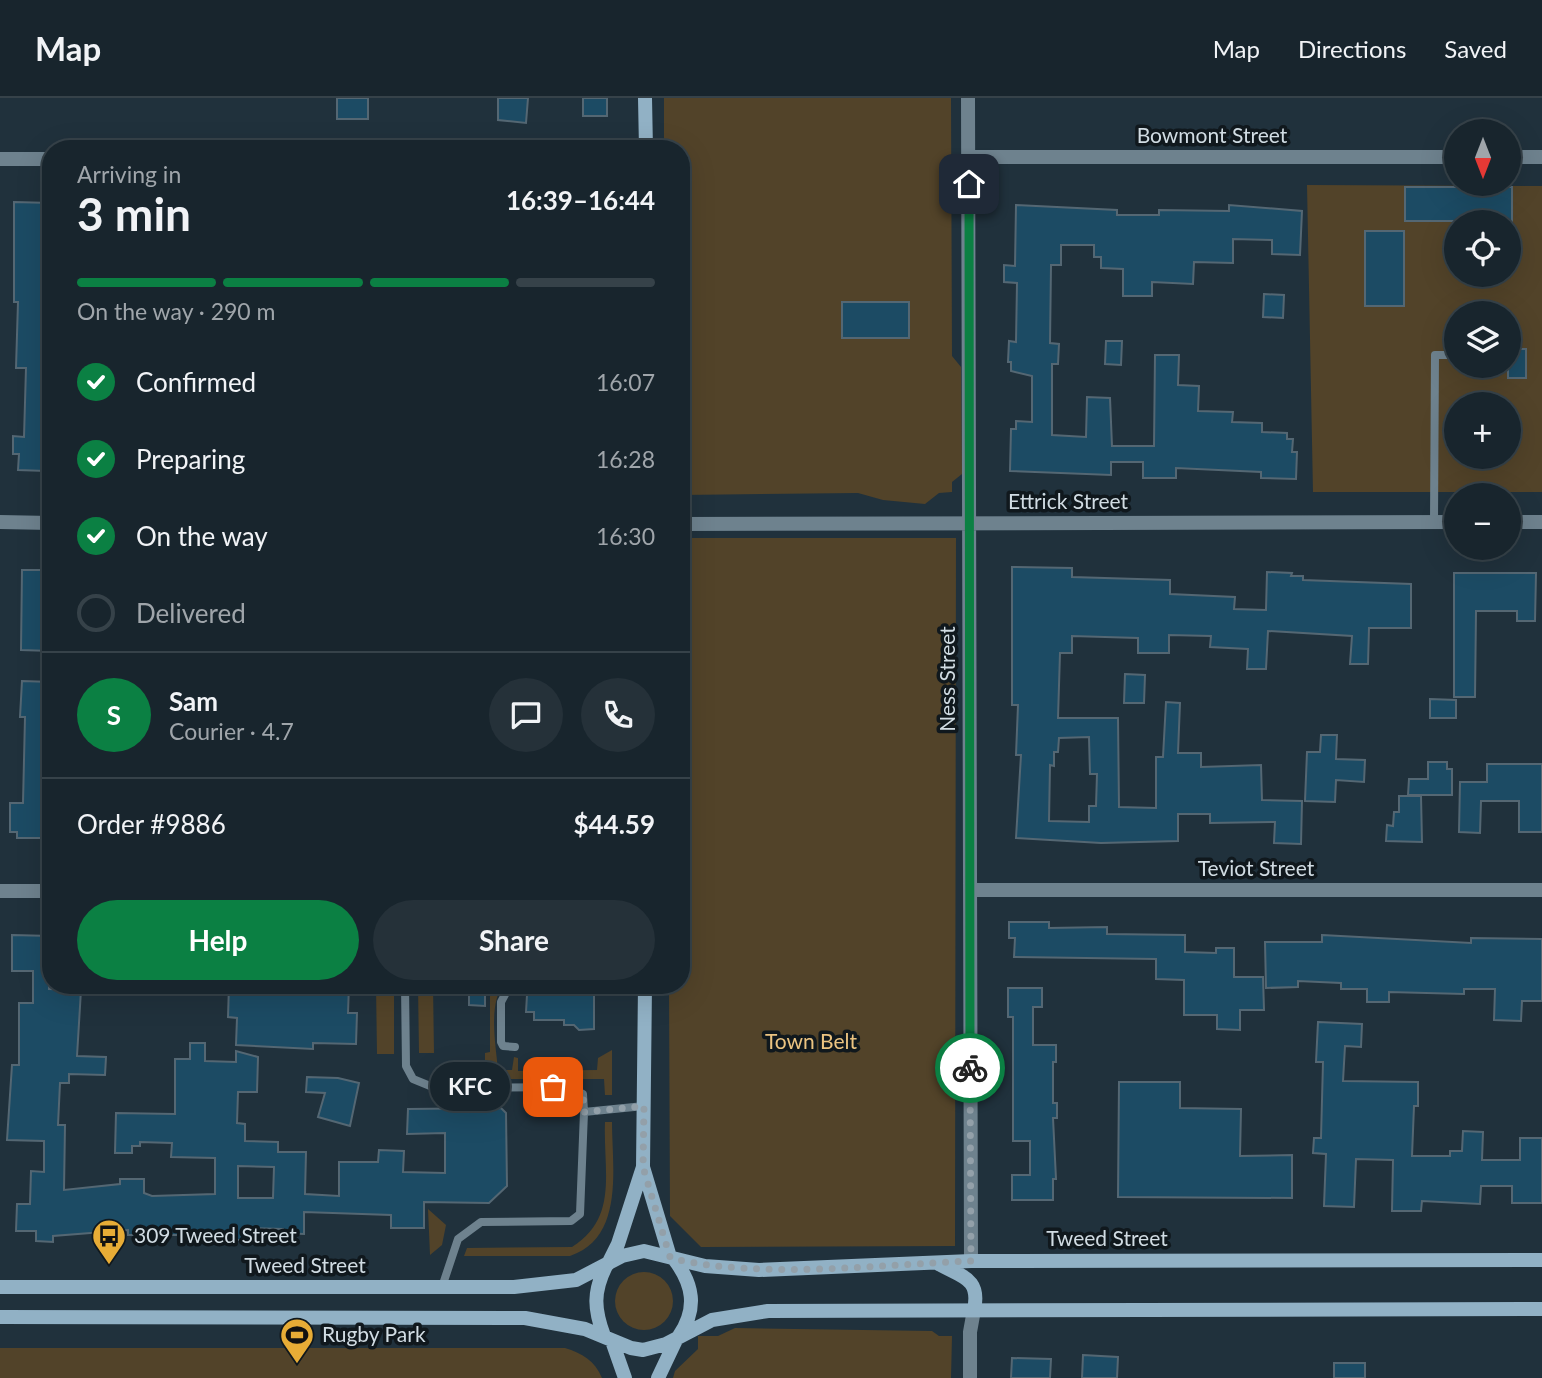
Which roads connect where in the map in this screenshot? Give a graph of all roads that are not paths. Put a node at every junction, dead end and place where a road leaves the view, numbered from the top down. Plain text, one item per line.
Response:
1 (645, 98) edge
2 (968, 98) edge
3 (646, 140) edge
4 (968, 157) junction
5 (1444, 157) edge
6 (1521, 157) edge
7 (1542, 157) edge
8 (0, 159) edge
9 (42, 159) edge
10 (1444, 355) edge
11 (1434, 522) junction
12 (1444, 522) edge
13 (1521, 522) edge
14 (1542, 522) edge
15 (0, 523) edge
16 (42, 523) edge
17 (970, 523) junction
18 (690, 524) edge
19 (970, 890) junction
20 (1542, 890) edge
21 (0, 891) edge
22 (42, 891) edge
23 (405, 994) edge
24 (505, 994) edge
25 (645, 994) edge
26 (514, 1047) dead end
27 (644, 1106) junction
28 (584, 1112) junction
29 (643, 1167) junction
30 (672, 1258) junction
31 (1542, 1260) edge
32 (971, 1261) junction
33 (936, 1262) junction
34 (607, 1265) junction
35 (0, 1287) edge
36 (442, 1287) junction
37 (1542, 1309) edge
38 (974, 1310) junction
39 (0, 1317) edge
40 (608, 1338) junction
41 (677, 1338) junction
42 (625, 1378) edge
43 (658, 1378) edge
44 (970, 1378) edge

1 - 3 main road
2 - 4 street, Ness Street
4 - 5 street, Bowmont Street
4 - 17 street, Ness Street
6 - 7 street
8 - 9 street
10 - 11 lane
11 - 12 street, Ettrick Street
11 - 17 street, Ettrick Street
13 - 14 street
15 - 16 street
17 - 18 street, Ettrick Street
17 - 19 street, Ness Street
19 - 20 street, Teviot Street
19 - 32 street, Ness Street
21 - 22 street
23 - 28 lane
24 - 26 lane
25 - 27 main road
27 - 28 lane
27 - 29 main road
28 - 36 lane
29 - 30 main road
29 - 34 main road
30 - 33 main road, Tweed Street
30 - 34 main road, Tweed Street
30 - 41 main road
31 - 32 main road, Tweed Street
32 - 33 main road, Tweed Street
33 - 38 main road
34 - 36 main road, Tweed Street
34 - 40 main road
35 - 36 main road, Tweed Street
37 - 38 main road
38 - 41 main road
38 - 44 street
39 - 40 main road
40 - 41 main road
40 - 42 main road
41 - 43 main road

